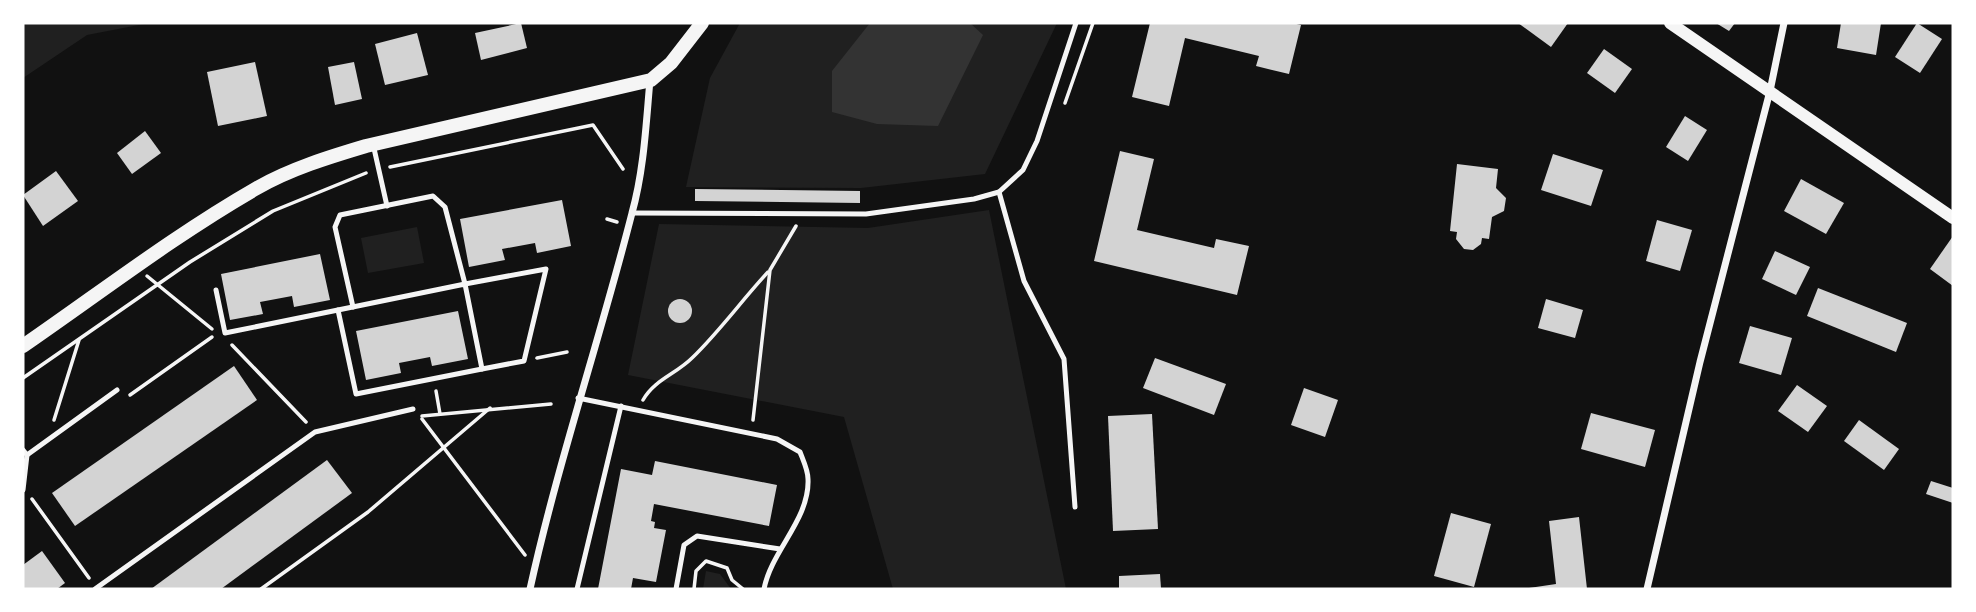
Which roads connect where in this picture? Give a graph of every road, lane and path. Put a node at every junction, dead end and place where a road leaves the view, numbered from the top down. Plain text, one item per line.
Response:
1 (702, 23) edge
2 (1076, 23) edge
3 (1093, 23) edge
4 (1670, 23) edge
5 (1783, 23) edge
6 (650, 80) junction
7 (1770, 92) junction
8 (1063, 108) dead end
9 (373, 144) junction
10 (378, 169) junction
11 (623, 169) dead end
12 (999, 192) junction
13 (387, 206) junction
14 (632, 213) junction
15 (1953, 219) edge
16 (785, 222) dead end
17 (770, 270) junction
18 (466, 284) junction
19 (216, 290) dead end
20 (353, 307) junction
21 (338, 310) junction
22 (217, 334) dead end
23 (80, 338) junction
24 (23, 346) edge
25 (566, 352) dead end
26 (524, 360) junction
27 (482, 369) junction
28 (23, 378) edge
29 (117, 390) joint
30 (437, 395) dead end
31 (578, 398) junction
32 (551, 404) dead end
33 (621, 406) junction
34 (490, 408) junction
35 (414, 409) joint
36 (637, 409) junction
37 (440, 414) junction
38 (420, 416) junction
39 (752, 433) junction
40 (47, 440) junction
41 (444, 446) junction
42 (25, 452) edge
43 (23, 489) edge
44 (1075, 507) dead end
45 (780, 549) junction
46 (534, 568) junction
47 (96, 589) edge
48 (261, 589) edge
49 (530, 589) edge
50 (577, 589) edge
51 (676, 589) edge
52 (694, 589) edge
53 (743, 589) edge
54 (764, 589) edge
55 (1647, 589) edge

1 - 6 main road
2 - 12 lane
3 - 8 path
4 - 7 street
5 - 7 street
6 - 9 main road
6 - 14 street
7 - 15 street
7 - 55 street
9 - 10 lane
9 - 24 main road
10 - 11 path
10 - 13 lane
10 - 23 path
12 - 14 lane
12 - 44 lane
13 - 18 lane
13 - 20 lane
14 - 31 street
16 - 17 path
17 - 36 path
17 - 39 path
18 - 20 lane
18 - 26 lane
18 - 27 lane
19 - 21 lane
20 - 21 lane
21 - 27 lane
22 - 29 path
23 - 28 path
23 - 40 path
25 - 26 path
26 - 27 lane
29 - 40 lane
30 - 37 path
31 - 33 lane
31 - 46 street
32 - 34 path
33 - 36 lane
33 - 50 lane
34 - 37 path
34 - 41 path
35 - 38 path
35 - 47 lane
36 - 39 lane
37 - 38 path
38 - 41 path
39 - 45 lane
40 - 42 lane
41 - 46 path
41 - 48 path
42 - 43 lane
43 - 47 path
45 - 51 lane
45 - 54 lane
46 - 49 street
52 - 53 path

